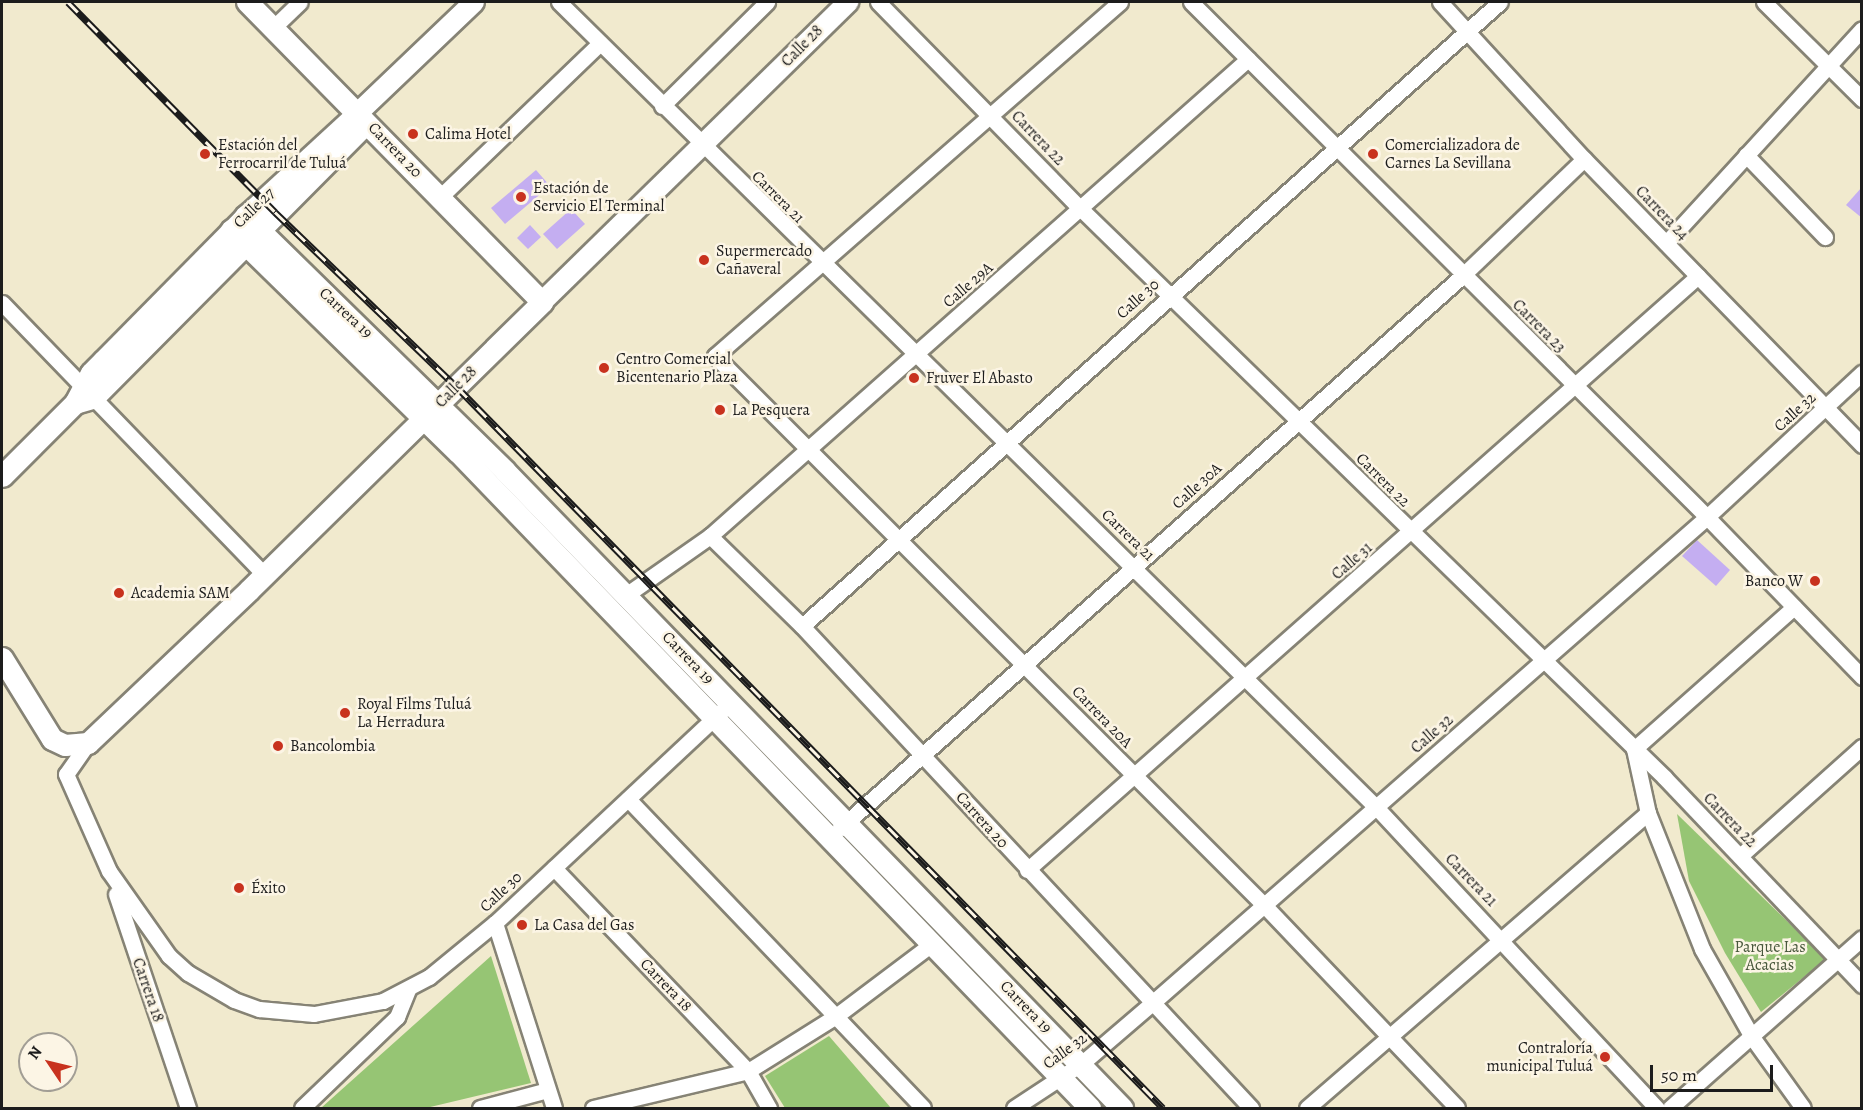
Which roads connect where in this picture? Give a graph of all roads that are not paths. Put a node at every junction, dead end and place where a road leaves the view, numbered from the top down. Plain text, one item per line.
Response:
1 (247, 2) edge
2 (300, 2) edge
3 (474, 2) edge
4 (559, 2) edge
5 (767, 2) edge
6 (848, 2) edge
7 (878, 2) edge
8 (1120, 2) edge
9 (1191, 2) edge
10 (1440, 2) edge
11 (1500, 2) edge
12 (1764, 2) edge
13 (273, 28) junction
14 (1862, 29) edge
15 (1467, 30) junction
16 (600, 43) junction
17 (1248, 59) junction
18 (1829, 66) junction
19 (1862, 99) edge
20 (662, 106) junction
21 (991, 115) junction
22 (364, 117) junction
23 (701, 146) junction
24 (1335, 147) junction
25 (1746, 156) junction
26 (1584, 159) junction
27 (440, 197) junction
28 (1081, 209) junction
29 (245, 230) junction
30 (1825, 237) dead end
31 (1666, 243) junction
32 (820, 264) junction
33 (1462, 276) junction
34 (1698, 276) junction
35 (1169, 295) junction
36 (542, 302) junction
37 (2, 303) edge
38 (916, 355) junction
39 (1862, 373) edge
40 (1575, 387) junction
41 (84, 396) junction
42 (1826, 409) junction
43 (432, 412) junction
44 (1298, 421) junction
45 (1006, 443) junction
46 (1862, 445) edge
47 (808, 450) junction
48 (2, 476) edge
49 (1707, 517) junction
50 (1411, 533) junction
51 (710, 536) junction
52 (898, 540) junction
53 (1134, 566) junction
54 (265, 575) junction
55 (626, 595) junction
56 (1794, 607) junction
57 (802, 626) junction
58 (2, 658) edge
59 (1542, 662) junction
60 (1024, 663) junction
61 (1858, 667) edge
62 (1247, 677) junction
63 (731, 702) junction
64 (715, 717) junction
65 (88, 743) junction
66 (1862, 747) edge
67 (1634, 749) junction
68 (923, 754) junction
69 (1134, 775) junction
70 (628, 799) junction
71 (1376, 807) junction
72 (1648, 813) junction
73 (846, 821) junction
74 (830, 837) junction
75 (1740, 856) junction
76 (554, 868) junction
77 (1027, 870) junction
78 (109, 871) junction
79 (1264, 905) junction
80 (495, 923) junction
81 (1862, 938) edge
82 (1502, 939) junction
83 (933, 943) junction
84 (1837, 960) junction
85 (1862, 985) edge
86 (409, 988) junction
87 (1151, 1004) junction
88 (836, 1016) junction
89 (1752, 1036) junction
90 (1389, 1037) junction
91 (1081, 1064) junction
92 (748, 1071) junction
93 (1061, 1077) junction
94 (548, 1090) junction
95 (188, 1108) edge
96 (302, 1108) edge
97 (480, 1108) edge
98 (554, 1108) edge
99 (593, 1108) edge
100 (769, 1108) edge
101 (923, 1108) edge
102 (1014, 1108) edge
103 (1090, 1108) edge
104 (1122, 1108) edge
105 (1251, 1108) edge
106 (1307, 1108) edge
107 (1457, 1108) edge
108 (1657, 1108) edge
109 (1670, 1108) edge
110 (1803, 1108) edge

1 - 13 main road, Carrera 20
2 - 13 street
3 - 22 street, Calle 27
4 - 16 street, Carrera 21
5 - 20 street
6 - 23 street, Calle 28
7 - 21 street, Carrera 22
8 - 21 street
9 - 17 street, Carrera 23
10 - 15 street, Carrera 24
11 - 15 street, Calle 30
12 - 18 street
13 - 22 main road, Carrera 20
14 - 18 street
15 - 24 street, Calle 30
15 - 26 street, Carrera 24
16 - 20 street, Carrera 21
16 - 27 street
17 - 24 street, Carrera 23
17 - 28 street, Calle 29A
18 - 19 street
18 - 25 street
20 - 23 street, Carrera 21
21 - 28 street, Carrera 22
21 - 32 street
22 - 27 main road, Carrera 20
22 - 29 main road, Calle 27
23 - 32 street, Carrera 21
23 - 36 street, Calle 28
24 - 33 street, Carrera 23
24 - 35 street, Calle 30
25 - 30 street
25 - 31 street
26 - 31 street, Carrera 24
26 - 33 street, Calle 30A
27 - 36 main road, Carrera 20
28 - 35 street, Carrera 22
28 - 38 street, Calle 29A
29 - 41 main road, Calle 27
29 - 43 main road, Carrera 19
31 - 34 street, Carrera 24
32 - 38 street, Carrera 21
32 - 47 street, Carrera 20A
33 - 40 street, Carrera 23
33 - 44 street, Calle 30A
34 - 40 street, Calle 31
34 - 42 street, Carrera 24
35 - 44 street, Carrera 22
35 - 45 street, Calle 30
36 - 43 main road, Calle 28
37 - 41 street
38 - 45 street, Carrera 21
38 - 47 street, Calle 29A
39 - 42 street, Calle 32
40 - 49 street, Carrera 23
40 - 50 street, Calle 31
41 - 48 main road, Calle 27
41 - 54 street
42 - 46 street, Carrera 24
42 - 49 street, Calle 32
43 - 54 main road, Calle 28
43 - 55 main road, Carrera 19
43 - 64 main road, Carrera 19
44 - 50 street, Carrera 22
44 - 53 street, Calle 30A
45 - 52 street, Calle 30
45 - 53 street, Carrera 21
47 - 51 street, Calle 29A
47 - 52 street, Carrera 20A
49 - 56 street, Carrera 23
49 - 59 street, Calle 32
50 - 59 street, Carrera 22
50 - 62 street, Calle 31
51 - 55 street, Calle 29A
51 - 57 street, Carrera 20
52 - 57 street, Calle 30
52 - 60 street, Carrera 20A
53 - 60 street, Calle 30A
53 - 62 street, Carrera 21
54 - 65 main road, Calle 28
55 - 63 main road, Carrera 19
56 - 61 street, Carrera 23
56 - 67 street
57 - 68 street, Carrera 20
58 - 65 main road
59 - 67 street, Carrera 22
59 - 71 street, Calle 32
60 - 68 street, Calle 30A
60 - 69 street, Carrera 20A
62 - 69 street, Calle 31
62 - 71 street, Carrera 21
63 - 64 street, Calle 30
63 - 73 main road, Carrera 19
64 - 70 street, Calle 30
64 - 74 main road, Carrera 19
65 - 78 street
66 - 75 street
67 - 72 street
67 - 75 street, Carrera 22
68 - 73 street, Calle 30A
68 - 77 street, Carrera 20
69 - 77 street, Calle 31
69 - 79 street, Carrera 20A
70 - 76 street, Calle 30
70 - 88 street
71 - 79 street, Calle 32
71 - 82 street, Carrera 21
72 - 82 street
72 - 89 street
73 - 74 street, Calle 30A
73 - 91 main road, Carrera 19
74 - 83 main road, Carrera 19
75 - 84 street, Carrera 22
76 - 80 street, Calle 30
76 - 92 street, Carrera 18
77 - 87 street, Carrera 20
78 - 86 street, Calle 30
78 - 95 street, Carrera 18
79 - 87 street, Calle 32
79 - 90 street, Carrera 20A
80 - 86 street, Calle 30
80 - 94 street
81 - 84 street
82 - 90 street
82 - 108 street, Carrera 21
83 - 88 street
83 - 93 main road, Carrera 19
84 - 85 street, Carrera 22
84 - 89 street
86 - 96 street
87 - 91 street, Calle 32
87 - 105 street, Carrera 20
88 - 92 street
88 - 101 street
89 - 109 street
89 - 110 street
90 - 106 street
90 - 107 street, Carrera 20A
91 - 93 street, Calle 32
91 - 104 main road, Carrera 19
92 - 99 street
92 - 100 street, Carrera 18
93 - 102 street, Calle 32
93 - 103 main road, Carrera 19
94 - 97 street
94 - 98 street

